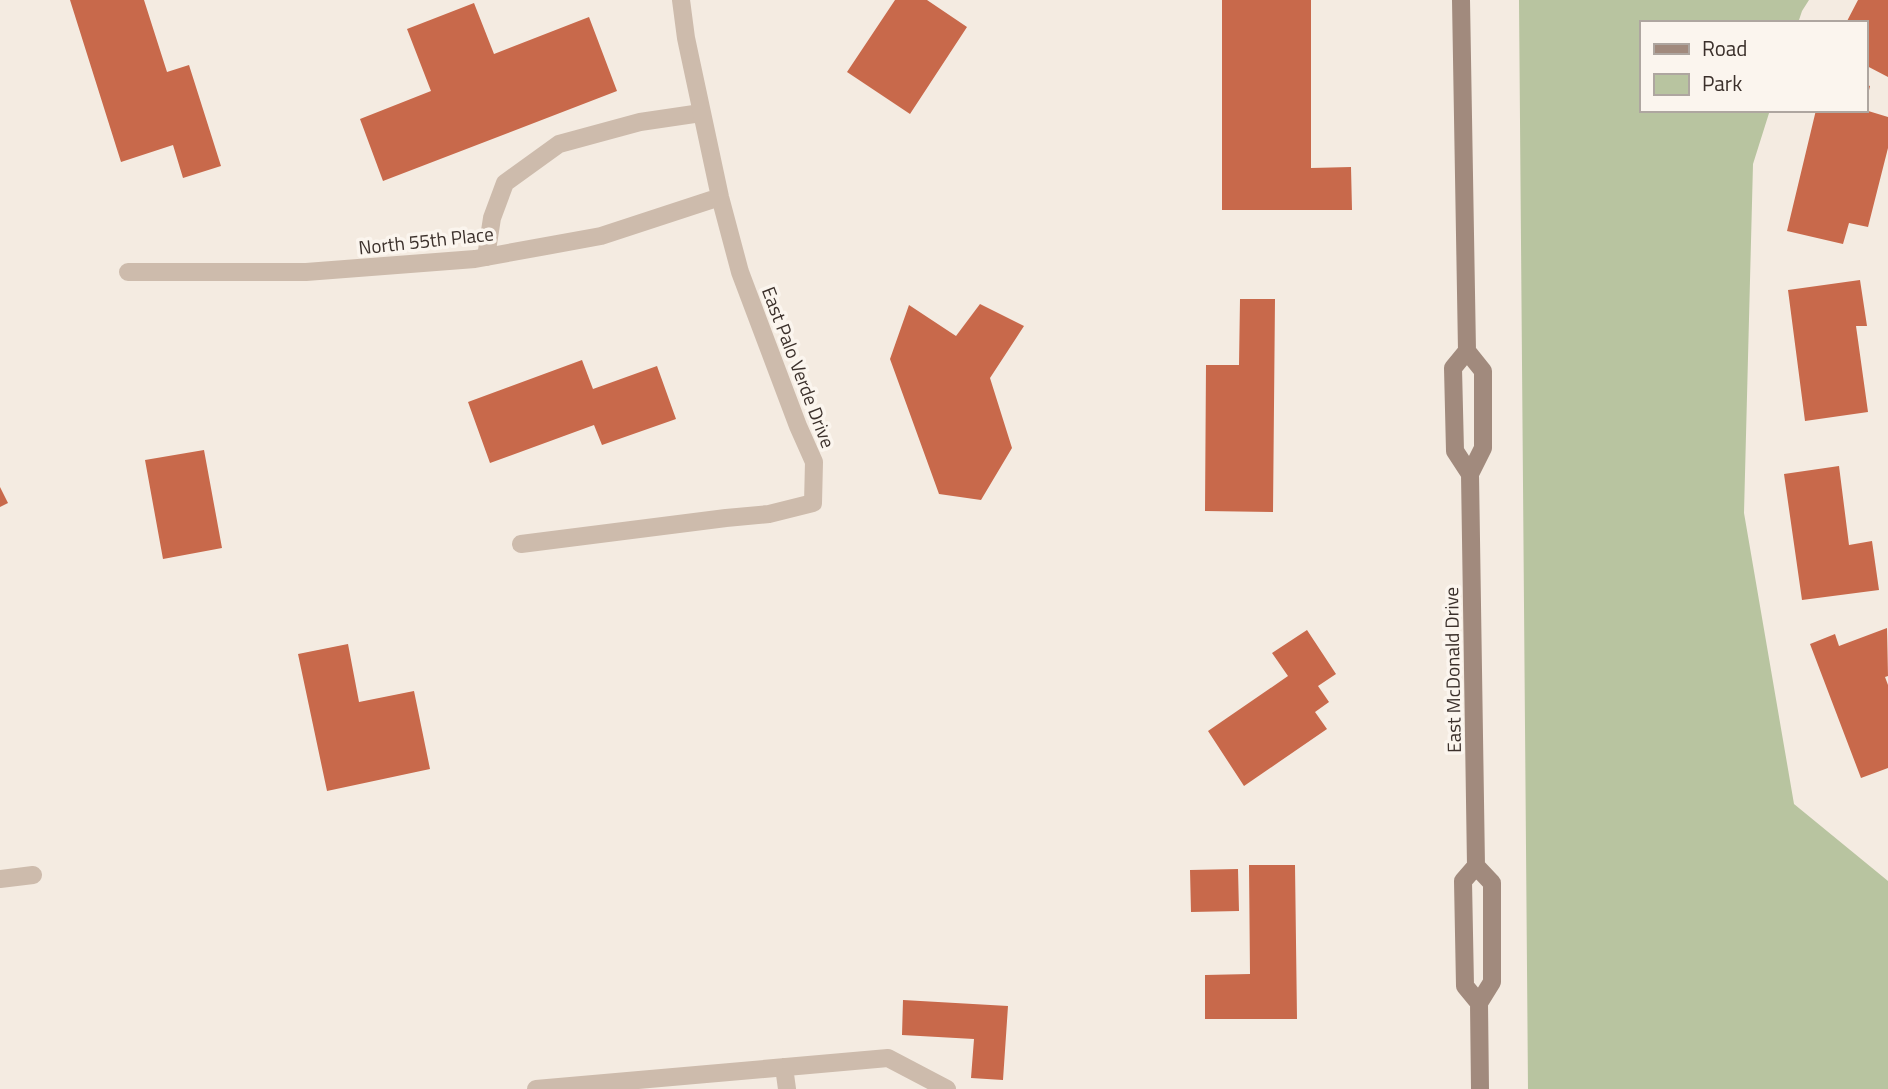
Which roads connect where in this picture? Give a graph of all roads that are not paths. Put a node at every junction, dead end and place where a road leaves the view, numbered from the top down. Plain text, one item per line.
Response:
1 (681, 0) edge
2 (1461, 0) edge
3 (701, 113) junction
4 (720, 197) junction
5 (486, 257) junction
6 (128, 272) dead end
7 (1467, 351) junction
8 (1470, 474) junction
9 (521, 544) dead end
10 (1476, 866) junction
11 (33, 875) dead end
12 (0, 879) edge
13 (1479, 1003) junction
14 (784, 1067) junction
15 (679, 1083) edge
16 (536, 1089) edge
17 (787, 1089) edge
18 (947, 1089) edge
19 (1480, 1089) edge

1 - 3 street, East Palo Verde Drive
2 - 7 street, East McDonald Drive
3 - 4 street, East Palo Verde Drive
3 - 5 street
4 - 5 street, North 55th Place
4 - 9 street, East Palo Verde Drive
5 - 6 street, North 55th Place
7 - 8 street, East McDonald Drive
7 - 8 street, East McDonald Drive
8 - 10 street, East McDonald Drive
10 - 13 street, East McDonald Drive
10 - 13 street, East McDonald Drive
11 - 12 street
13 - 19 street, East McDonald Drive
14 - 15 street
14 - 17 street
14 - 18 street
15 - 16 street

